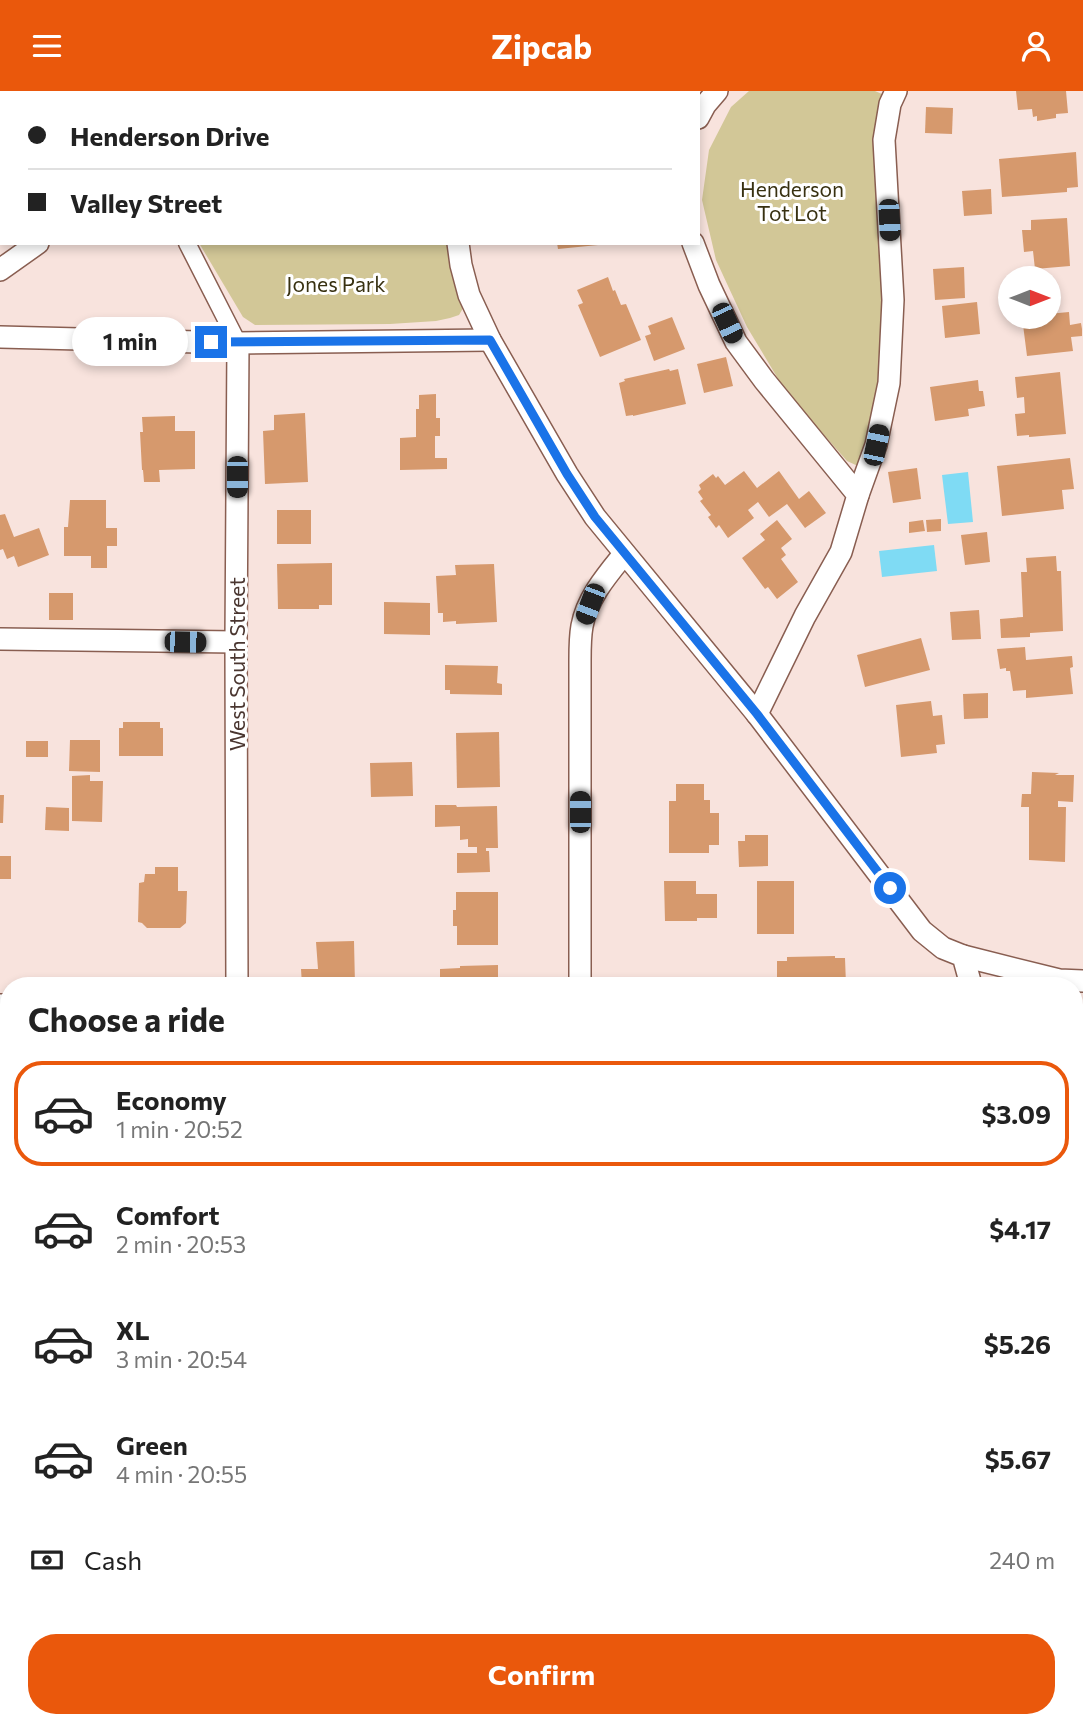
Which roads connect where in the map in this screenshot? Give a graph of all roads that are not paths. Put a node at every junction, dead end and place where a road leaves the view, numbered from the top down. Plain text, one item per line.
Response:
1 (718, 91) edge
2 (896, 91) edge
3 (700, 114) edge
4 (35, 245) edge
5 (188, 245) edge
6 (458, 245) edge
7 (694, 245) edge
8 (0, 270) edge
9 (0, 337) edge
10 (490, 340) junction
11 (238, 343) junction
12 (858, 495) junction
13 (624, 554) junction
14 (0, 639) edge
15 (236, 642) junction
16 (757, 714) junction
17 (963, 956) junction
18 (237, 977) edge
19 (580, 977) edge
20 (969, 977) edge
21 (1047, 977) edge

1 - 3 street
2 - 12 street
4 - 8 street
5 - 11 street
6 - 10 street
7 - 12 street
9 - 11 street
10 - 11 street
10 - 13 street
11 - 15 street, West South Street
12 - 16 street
13 - 16 street
13 - 19 street
14 - 15 street
15 - 18 street, West South Street
16 - 17 street
17 - 20 street
17 - 21 street

